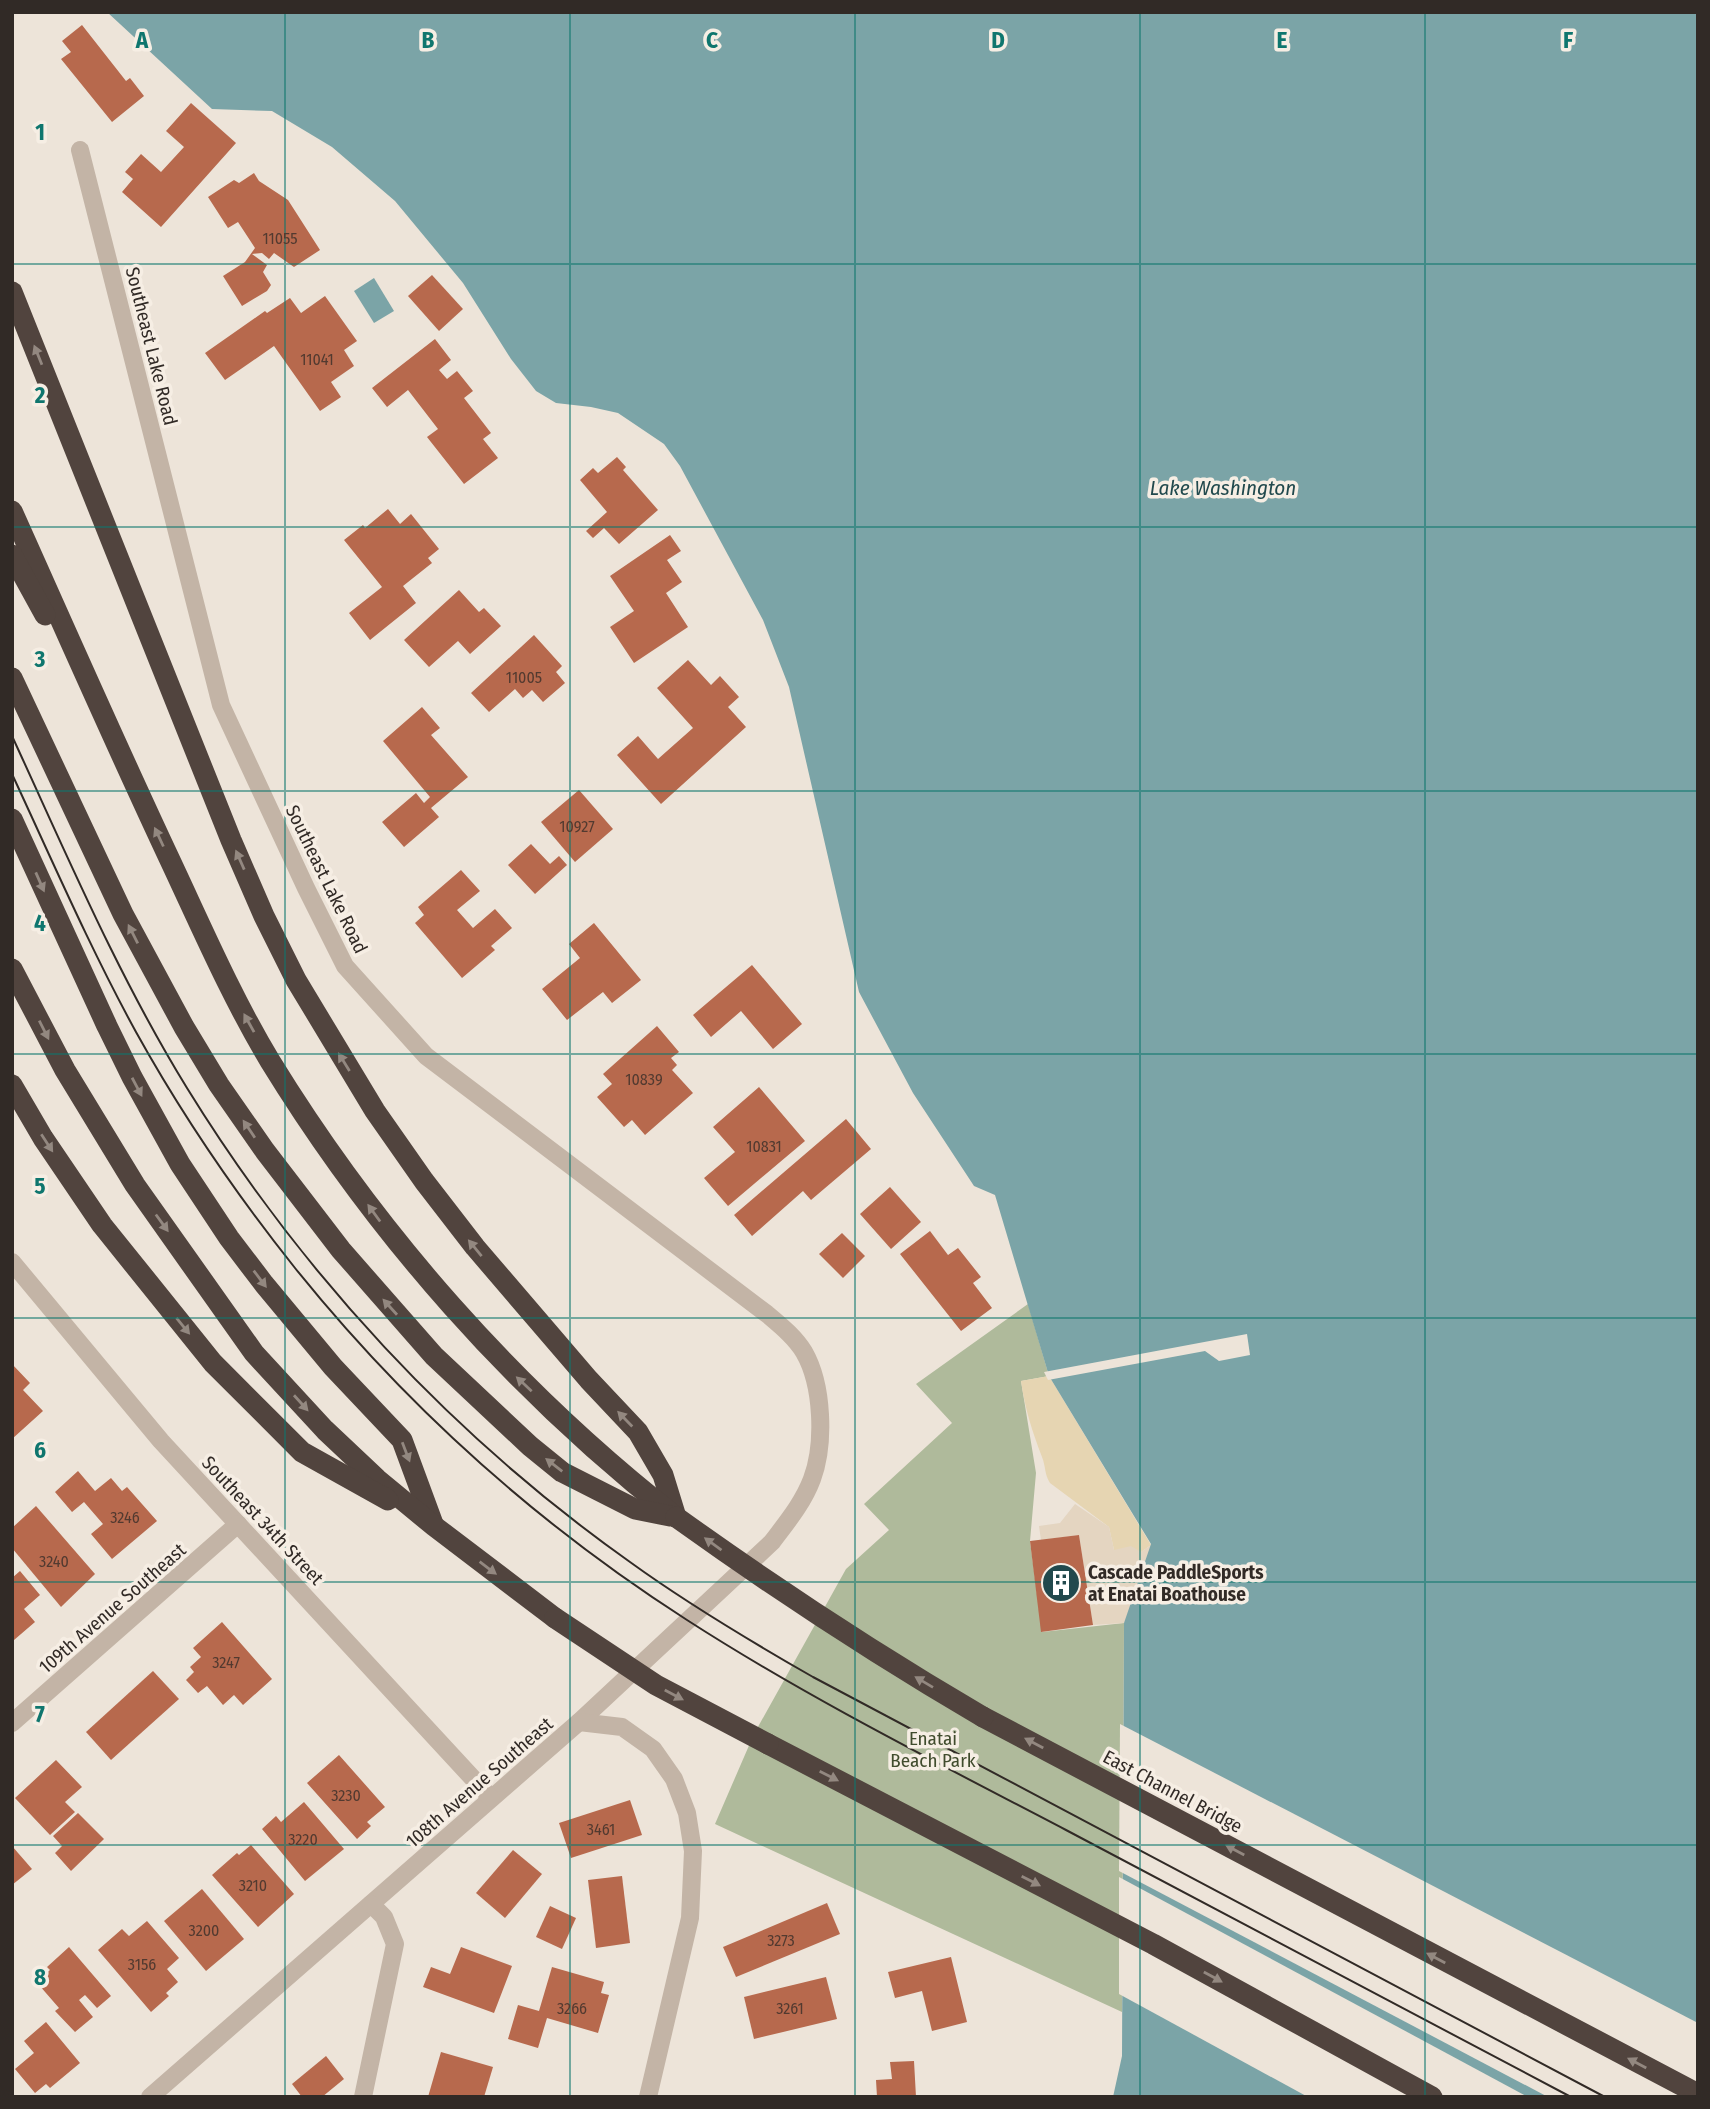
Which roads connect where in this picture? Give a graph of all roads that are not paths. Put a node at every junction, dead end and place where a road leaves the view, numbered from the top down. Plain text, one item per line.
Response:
1 (80, 150) dead end
2 (12, 292) edge
3 (12, 511) edge
4 (12, 555) edge
5 (12, 678) edge
6 (113, 739) junction
7 (12, 820) edge
8 (12, 969) edge
9 (12, 1085) edge
10 (12, 1262) edge
11 (813, 1477) joint
12 (641, 1502) junction
13 (676, 1517) junction
14 (239, 1524) junction
15 (434, 1526) junction
16 (579, 1722) junction
17 (12, 1723) edge
18 (491, 1798) junction
19 (371, 1904) junction
20 (1698, 2094) edge
21 (150, 2097) edge
22 (363, 2097) edge
23 (648, 2097) edge
24 (1432, 2097) edge

1 - 11 street, Southeast Lake Road
13 -> 2 highway
3 - 6 highway
4 - 6 highway
12 -> 5 highway
12 -> 6 highway
7 -> 15 highway
8 -> 15 highway
9 -> 15 highway
10 - 14 street, Southeast 34th Street
11 - 16 street, 108th Avenue Southeast
12 - 13 highway
20 -> 13 highway, East Channel Bridge, bridge
14 - 17 street, 109th Avenue Southeast
14 - 18 street, Southeast 34th Street
15 -> 24 highway, bridge
16 - 18 street, 108th Avenue Southeast
16 - 23 street
18 - 19 street, 108th Avenue Southeast
19 - 21 street, 108th Avenue Southeast
19 - 22 street

